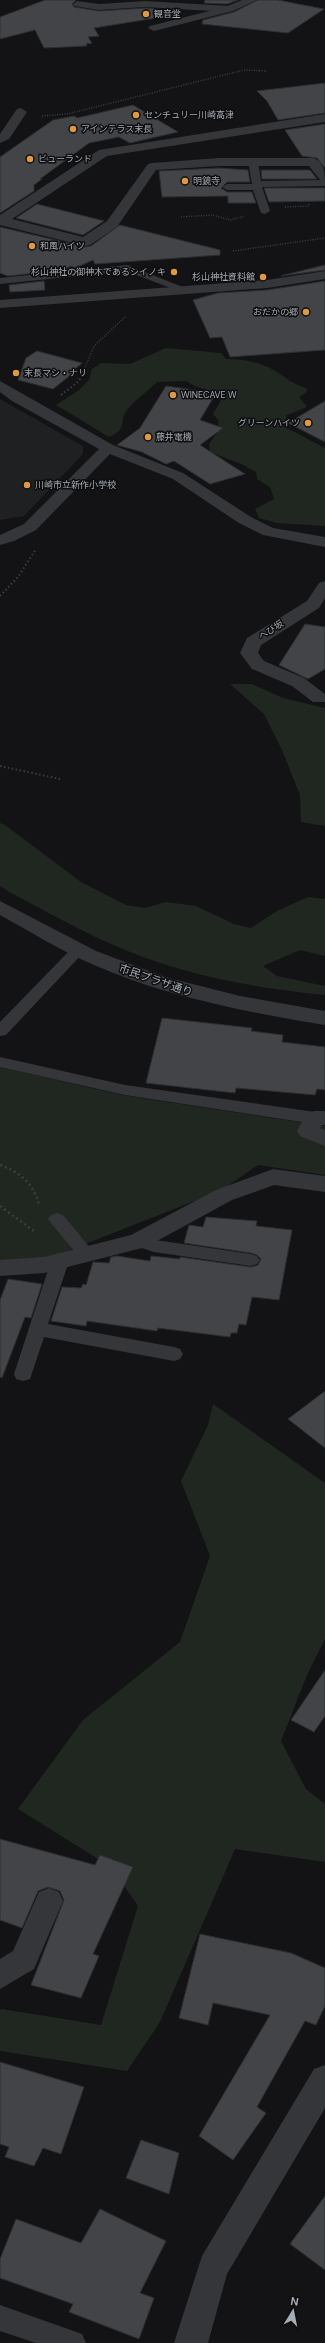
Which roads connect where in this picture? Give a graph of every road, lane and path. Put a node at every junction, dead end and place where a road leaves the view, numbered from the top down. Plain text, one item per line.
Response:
1 (252, 0) edge
2 (77, 4) dead end
3 (229, 9) junction
4 (154, 28) dead end
5 (267, 71) dead end
6 (21, 112) joint
7 (325, 118) edge
8 (0, 139) edge
9 (254, 161) junction
10 (325, 178) edge
11 (325, 183) edge
12 (257, 185) junction
13 (216, 194) dead end
14 (265, 211) dead end
15 (0, 220) edge
16 (325, 238) edge
17 (233, 251) dead end
18 (325, 275) edge
19 (0, 281) edge
20 (188, 291) junction
21 (148, 295) junction
22 (1, 304) edge
23 (0, 385) edge
24 (42, 410) junction
25 (108, 448) junction
26 (0, 540) edge
27 (325, 542) edge
28 (325, 586) edge
29 (325, 593) edge
30 (298, 682) junction
31 (322, 698) edge
32 (0, 766) edge
33 (60, 779) dead end
34 (0, 907) edge
35 (78, 950) junction
36 (325, 1018) edge
37 (0, 1031) edge
38 (0, 1062) edge
39 (320, 1118) edge
40 (325, 1139) edge
41 (0, 1164) edge
42 (325, 1184) edge
43 (37, 1210) dead end
44 (57, 1219) dead end
45 (32, 1221) dead end
46 (29, 1227) dead end
47 (138, 1241) junction
48 (86, 1254) junction
49 (251, 1260) dead end
50 (60, 1261) junction
51 (0, 1268) edge
52 (38, 1329) junction
53 (174, 1354) dead end
54 (23, 1374) dead end
55 (50, 1901) dead end
56 (0, 1975) edge
57 (325, 2079) edge
58 (0, 2318) edge
59 (73, 2343) edge
60 (191, 2343) edge

1 - 3 street
2 - 3 lane
3 - 4 street
5 - 6 path
6 - 8 street
7 - 15 street
9 - 10 street
9 - 12 lane
9 - 15 street
11 - 12 lane
12 - 13 lane
12 - 14 lane
16 - 17 path
18 - 20 street
19 - 20 lane
20 - 21 street
21 - 22 street
21 - 24 path
23 - 24 street
24 - 25 street
25 - 26 street
25 - 27 street
28 - 30 street, へび坂
29 - 30 lane
30 - 31 street, へび坂
32 - 33 path
34 - 35 street, 市民プラザ通り
35 - 36 street, 市民プラザ通り
35 - 37 lane
38 - 39 lane
39 - 40 street
41 - 43 path
42 - 47 street
44 - 48 lane
45 - 46 path
47 - 48 street
47 - 49 lane
48 - 50 street
50 - 51 street
50 - 52 lane
52 - 53 lane
52 - 54 lane
55 - 56 street
57 - 60 street
58 - 59 lane

